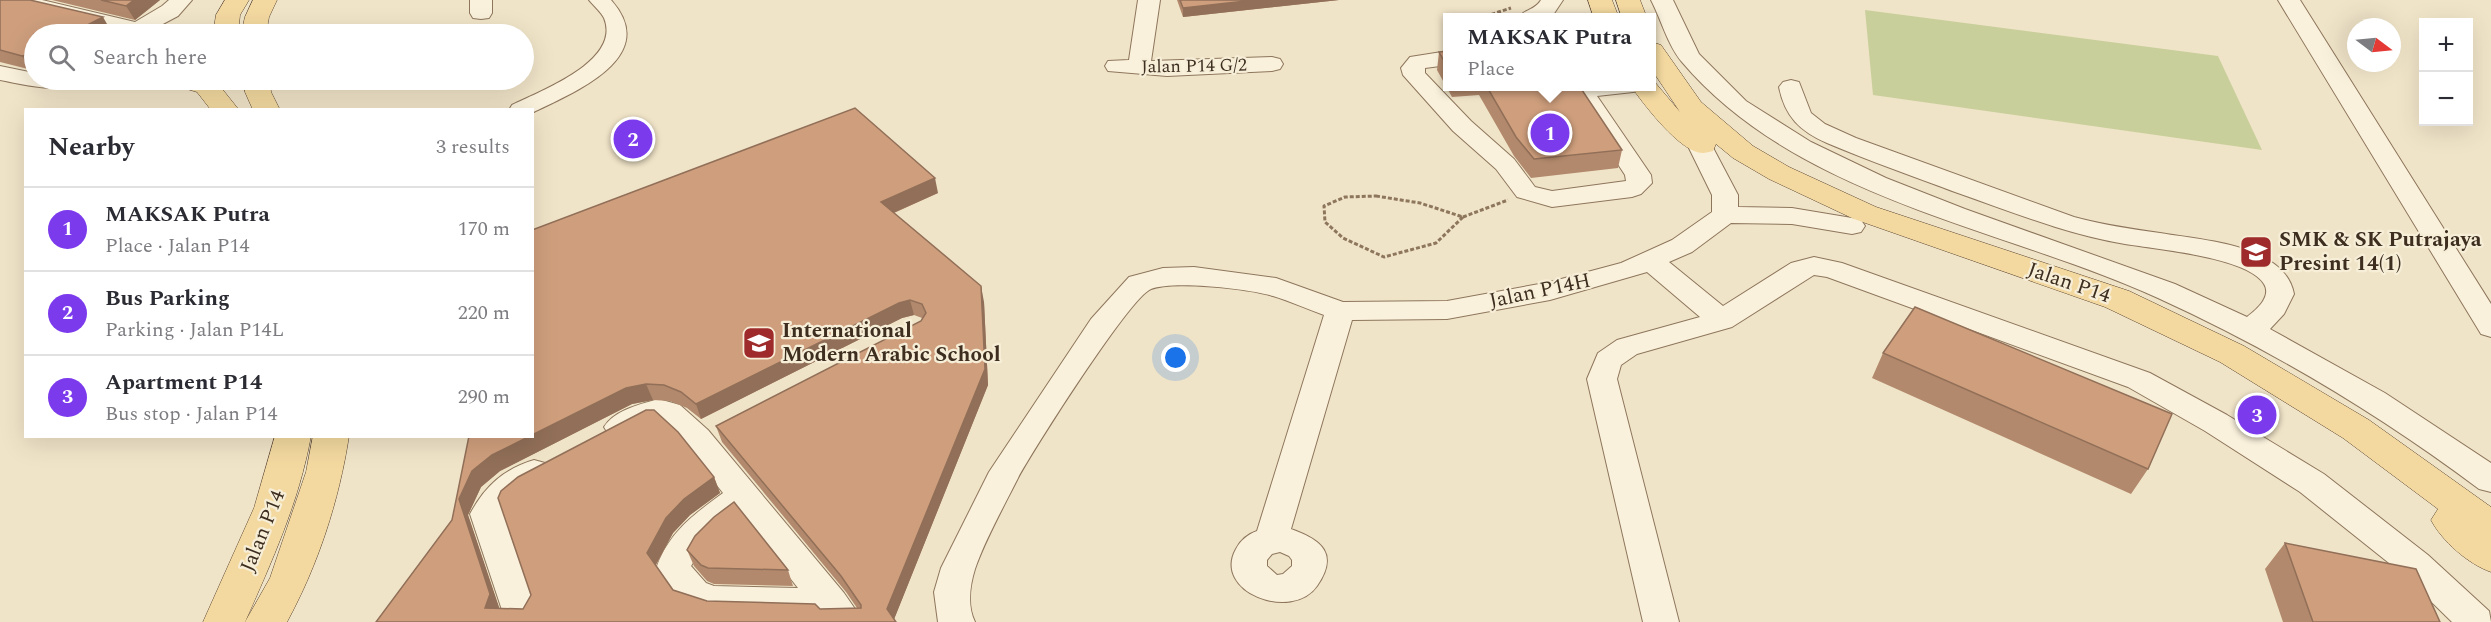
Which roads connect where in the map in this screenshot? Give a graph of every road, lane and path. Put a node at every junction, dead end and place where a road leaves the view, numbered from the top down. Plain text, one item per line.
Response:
1 (181, 0) edge
2 (237, 0) edge
3 (265, 0) edge
4 (600, 0) edge
5 (1149, 0) edge
6 (1552, 0) edge
7 (1662, 0) edge
8 (2289, 0) edge
9 (22, 1) edge
10 (65, 5) edge
11 (1520, 12) edge
12 (114, 24) edge
13 (148, 24) edge
14 (227, 24) edge
15 (256, 24) edge
16 (1656, 40) edge
17 (1656, 56) edge
18 (1689, 56) junction
19 (1443, 59) edge
20 (1272, 64) dead end
21 (1116, 66) dead end
22 (1139, 67) junction
23 (0, 73) edge
24 (24, 77) edge
25 (1791, 87) dead end
26 (210, 90) edge
27 (227, 90) edge
28 (258, 90) edge
29 (1581, 91) edge
30 (1647, 91) edge
31 (226, 108) edge
32 (228, 108) edge
33 (266, 108) edge
34 (524, 108) edge
35 (1698, 142) junction
36 (1526, 192) junction
37 (1725, 215) junction
38 (1463, 217) junction
39 (1852, 226) junction
40 (2070, 254) junction
41 (1650, 261) junction
42 (2117, 299) junction
43 (1340, 311) junction
44 (1722, 320) junction
45 (2491, 327) edge
46 (2250, 331) junction
47 (293, 438) edge
48 (332, 438) edge
49 (594, 441) edge
50 (564, 456) edge
51 (2491, 480) edge
52 (743, 495) junction
53 (2491, 528) edge
54 (1271, 540) dead end
55 (2491, 556) edge
56 (839, 613) edge
57 (224, 622) edge
58 (266, 622) edge
59 (514, 622) edge
60 (957, 622) edge
61 (1661, 622) edge
62 (2476, 622) edge

1 - 13 street
2 - 14 main road
3 - 15 main road
4 - 34 street
5 - 22 street
6 - 11 street
7 - 18 street
8 - 45 street
9 - 10 street
10 - 12 street
16 - 18 street
17 - 42 main road, Jalan P14
18 - 40 street
19 - 36 street
20 - 22 street, Jalan P14 G/2
21 - 22 street, Jalan P14 G/2
23 - 24 street
25 - 46 street
26 - 31 main road
27 - 32 main road
28 - 33 main road
29 - 36 street
30 - 35 main road, Jalan P14
35 - 37 street
35 - 39 main road, Jalan P14
36 - 38 path
37 - 39 street
37 - 41 street, Jalan P14H
38 - 38 path
39 - 55 main road, Jalan P14
40 - 42 street
40 - 46 street
41 - 43 street, Jalan P14H
41 - 44 street
42 - 53 main road, Jalan P14
43 - 54 street
43 - 60 street
44 - 61 street
44 - 62 street
46 - 51 street
47 - 57 main road, Jalan P14
48 - 58 main road, Jalan P14
49 - 52 street
50 - 59 street
52 - 56 street
52 - 56 street

